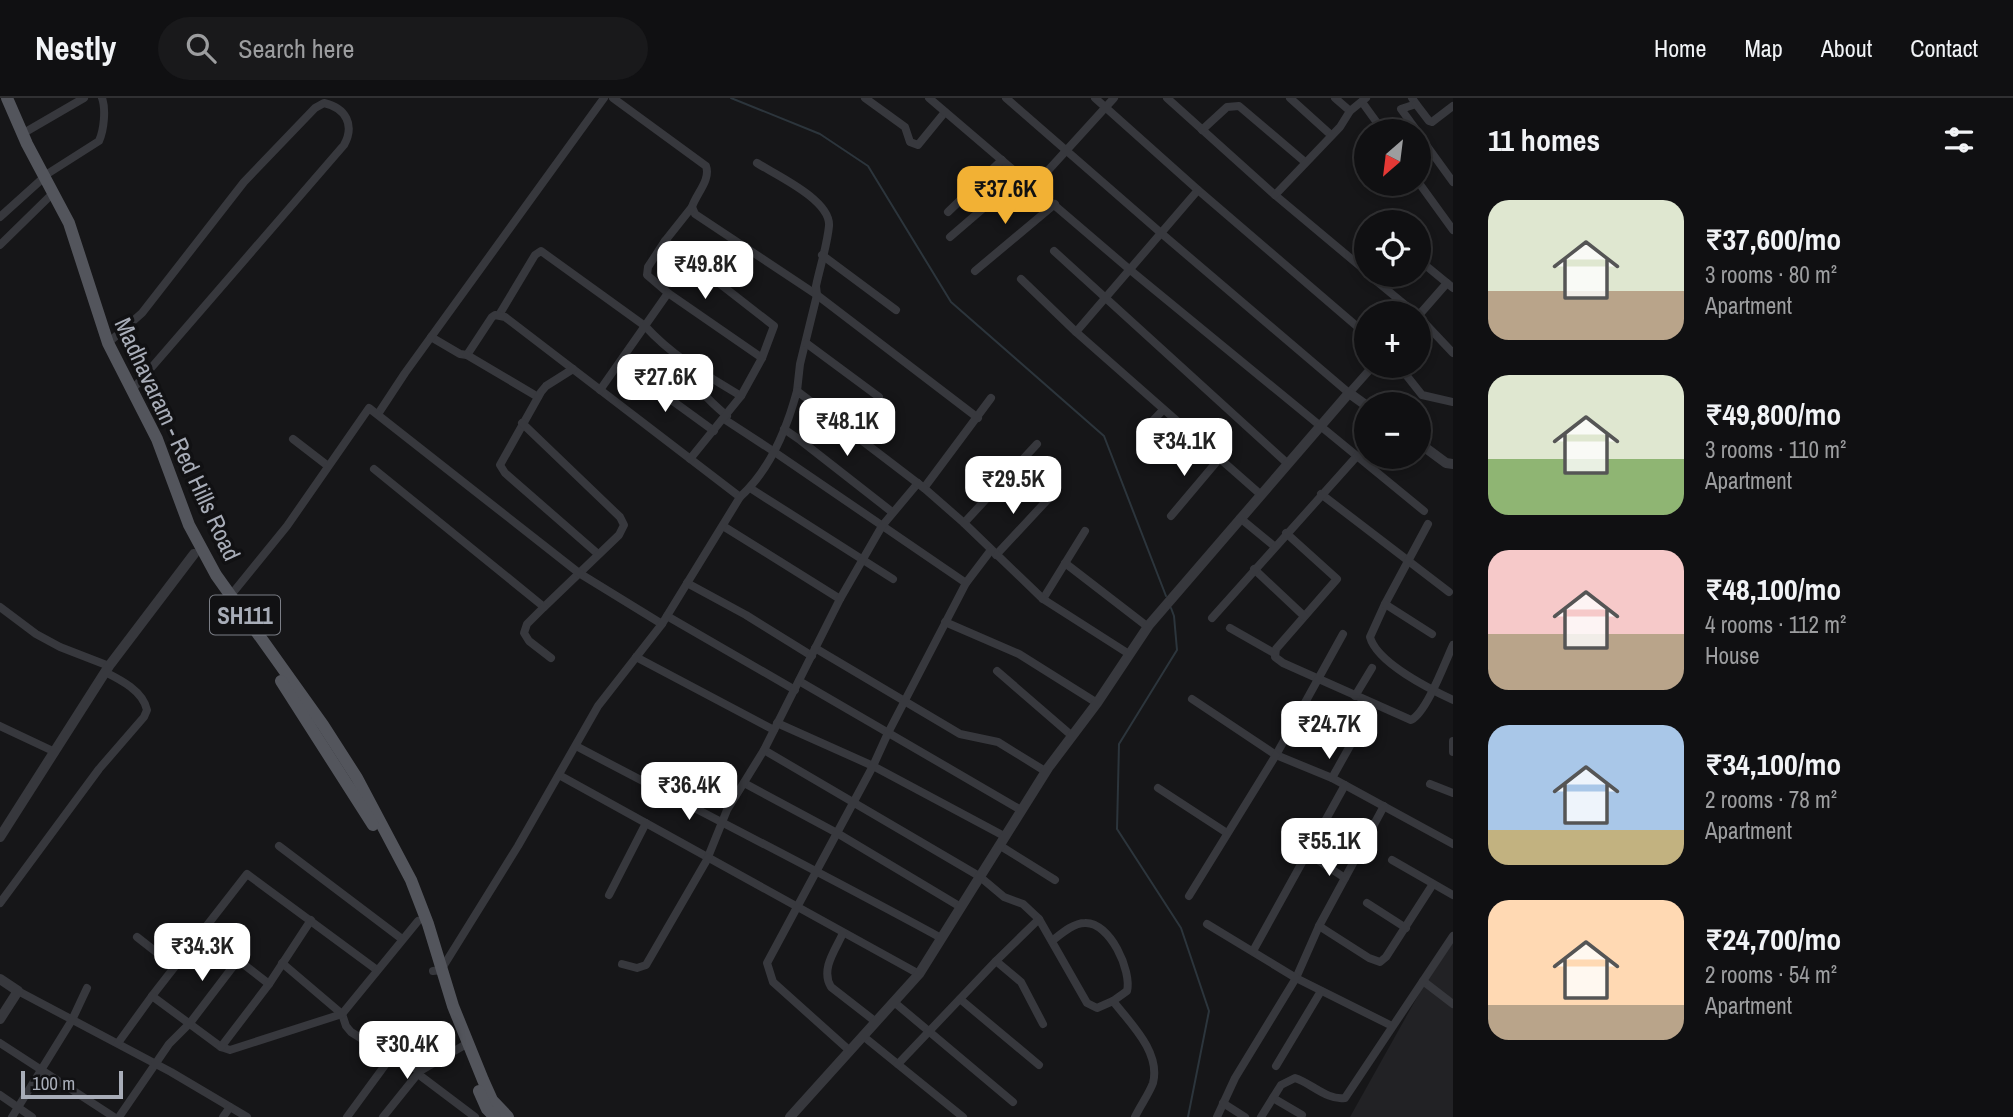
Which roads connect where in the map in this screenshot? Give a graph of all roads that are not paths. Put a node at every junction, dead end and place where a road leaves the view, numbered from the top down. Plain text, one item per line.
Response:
1 (7, 98) edge
2 (84, 98) edge
3 (102, 98) edge
4 (604, 98) edge
5 (613, 98) edge
6 (865, 98) edge
7 (929, 98) edge
8 (946, 98) edge
9 (1006, 98) edge
10 (1096, 98) edge
11 (1114, 98) edge
12 (1167, 98) edge
13 (1290, 98) edge
14 (1335, 98) edge
15 (1364, 100) edge
16 (1414, 101) edge
17 (0, 102) edge
18 (1453, 106) edge
19 (1106, 107) junction
20 (941, 109) junction
21 (1350, 111) junction
22 (1376, 119) edge
23 (1408, 119) edge
24 (1202, 130) junction
25 (22, 134) junction
26 (1331, 135) junction
27 (1066, 150) junction
28 (1432, 153) edge
29 (1002, 160) junction
30 (1305, 162) junction
31 (757, 163) dead end
32 (1021, 176) junction
33 (1453, 183) edge
34 (1033, 187) junction
35 (43, 189) junction
36 (1198, 190) junction
37 (1275, 195) junction
38 (1428, 196) edge
39 (1055, 204) junction
40 (692, 207) junction
41 (948, 212) dead end
42 (0, 217) edge
43 (1453, 230) edge
44 (1161, 233) junction
45 (950, 237) dead end
46 (665, 241) junction
47 (0, 245) edge
48 (1054, 251) dead end
49 (822, 255) junction
50 (1354, 262) edge
51 (1129, 269) junction
52 (1431, 270) edge
53 (975, 271) dead end
54 (1021, 279) dead end
55 (1450, 286) edge
56 (1384, 287) edge
57 (668, 293) junction
58 (817, 296) junction
59 (1106, 298) junction
60 (1401, 301) edge
61 (1431, 303) edge
62 (896, 310) dead end
63 (499, 315) junction
64 (1354, 324) edge
65 (645, 326) junction
66 (1431, 329) edge
67 (1076, 332) junction
68 (431, 337) junction
69 (108, 343) junction
70 (806, 344) junction
71 (1453, 353) edge
72 (467, 355) junction
73 (762, 358) junction
74 (685, 363) junction
75 (573, 369) junction
76 (1362, 378) edge
77 (1409, 378) edge
78 (660, 379) dead end
79 (132, 390) junction
80 (600, 390) junction
81 (797, 391) junction
82 (1349, 393) junction
83 (741, 396) junction
84 (538, 397) junction
85 (879, 397) dead end
86 (1354, 397) edge
87 (992, 398) dead end
88 (1453, 402) edge
89 (1163, 410) junction
90 (377, 414) junction
91 (725, 418) junction
92 (978, 418) junction
93 (522, 423) junction
94 (1320, 428) junction
95 (784, 429) junction
96 (1144, 430) dead end
97 (714, 431) junction
98 (293, 439) dead end
99 (1037, 444) dead end
100 (773, 450) junction
101 (1431, 452) edge
102 (1354, 454) edge
103 (690, 458) junction
104 (1219, 459) junction
105 (1354, 459) edge
106 (1288, 464) junction
107 (1453, 464) edge
108 (328, 467) junction
109 (374, 469) dead end
110 (1373, 469) edge
111 (921, 485) junction
112 (750, 488) junction
113 (1260, 494) junction
114 (1321, 494) junction
115 (1051, 496) dead end
116 (740, 497) junction
117 (1424, 511) dead end
118 (892, 512) junction
119 (1171, 516) dead end
120 (1240, 518) junction
121 (964, 523) junction
122 (1428, 524) dead end
123 (723, 526) junction
124 (882, 526) junction
125 (1085, 531) dead end
126 (1286, 533) junction
127 (1275, 546) junction
128 (994, 553) junction
129 (194, 554) junction
130 (598, 554) junction
131 (864, 559) junction
132 (1408, 562) junction
133 (1065, 563) junction
134 (1254, 569) junction
135 (579, 573) junction
136 (892, 579) dead end
137 (687, 583) junction
138 (965, 583) junction
139 (1449, 592) dead end
140 (230, 595) junction
141 (840, 599) junction
142 (1043, 599) junction
143 (1385, 604) junction
144 (0, 607) edge
145 (544, 607) junction
146 (1304, 616) junction
147 (1212, 618) dead end
148 (665, 620) junction
149 (945, 622) junction
150 (1149, 626) junction
151 (1230, 628) dead end
152 (1343, 634) dead end
153 (1432, 634) dead end
154 (1453, 645) edge
155 (814, 652) junction
156 (1274, 653) junction
157 (1129, 654) junction
158 (636, 657) junction
159 (551, 658) dead end
160 (1372, 668) dead end
161 (107, 669) junction
162 (997, 671) dead end
163 (1319, 680) junction
164 (799, 681) junction
165 (1432, 690) junction
166 (794, 691) junction
167 (1356, 696) junction
168 (1192, 699) dead end
169 (1453, 700) edge
170 (904, 702) junction
171 (1097, 703) junction
172 (1365, 719) dead end
173 (0, 726) edge
174 (776, 726) junction
175 (888, 733) junction
176 (1072, 735) junction
177 (1453, 741) edge
178 (576, 746) junction
179 (764, 750) junction
180 (1453, 751) edge
181 (55, 752) junction
182 (1276, 755) junction
183 (873, 766) junction
184 (1045, 771) junction
185 (559, 775) junction
186 (1332, 778) junction
187 (744, 783) junction
188 (1430, 784) dead end
189 (1345, 785) junction
190 (1158, 788) dead end
191 (1453, 793) edge
192 (854, 802) junction
193 (1384, 806) junction
194 (1021, 810) junction
195 (646, 823) junction
196 (721, 823) junction
197 (837, 833) junction
198 (1227, 833) junction
199 (0, 837) edge
200 (1002, 840) junction
201 (279, 845) dead end
202 (1453, 845) edge
203 (1307, 853) junction
204 (708, 858) junction
205 (1392, 860) dead end
206 (817, 870) junction
207 (979, 876) junction
208 (1345, 878) junction
209 (1055, 880) dead end
210 (1433, 884) junction
211 (609, 895) dead end
212 (1453, 895) edge
213 (1189, 896) dead end
214 (0, 903) edge
215 (1367, 903) dead end
216 (797, 906) junction
217 (959, 906) junction
218 (1039, 919) junction
219 (311, 920) junction
220 (418, 921) junction
221 (1207, 925) dead end
222 (1319, 926) junction
223 (1406, 928) junction
224 (202, 932) junction
225 (844, 933) junction
226 (1453, 936) edge
227 (137, 937) dead end
228 (941, 938) junction
229 (402, 939) junction
230 (1052, 941) junction
231 (1253, 951) junction
232 (238, 960) junction
233 (996, 961) junction
234 (282, 963) junction
235 (622, 964) dead end
236 (174, 967) junction
237 (377, 970) junction
238 (437, 971) junction
239 (919, 974) junction
240 (1296, 978) junction
241 (0, 979) edge
242 (1423, 981) junction
243 (268, 984) junction
244 (87, 988) dead end
245 (18, 991) junction
246 (1321, 991) junction
247 (152, 996) junction
248 (960, 999) junction
249 (1113, 1001) junction
250 (894, 1003) junction
251 (1453, 1004) edge
252 (342, 1014) junction
253 (0, 1019) edge
254 (72, 1020) junction
255 (876, 1022) junction
256 (190, 1023) junction
257 (1043, 1024) dead end
258 (1392, 1026) junction
259 (929, 1031) junction
260 (863, 1036) junction
261 (0, 1043) edge
262 (118, 1043) junction
263 (464, 1044) junction
264 (221, 1047) junction
265 (850, 1051) junction
266 (391, 1057) junction
267 (154, 1064) junction
268 (898, 1064) junction
269 (1039, 1065) dead end
270 (1276, 1066) dead end
271 (41, 1069) junction
272 (419, 1072) junction
273 (0, 1095) edge
274 (1273, 1098) junction
275 (1013, 1102) dead end
276 (1223, 1103) junction
277 (18, 1107) junction
278 (230, 1107) junction
279 (493, 1110) edge
280 (1302, 1115) edge
281 (12, 1117) edge
282 (32, 1117) edge
283 (116, 1117) edge
284 (223, 1117) edge
285 (247, 1117) edge
286 (347, 1117) edge
287 (383, 1117) edge
288 (475, 1117) edge
289 (508, 1117) edge
290 (790, 1117) edge
291 (963, 1117) edge
292 (1135, 1117) edge
293 (1217, 1117) edge
294 (1245, 1117) edge
295 (1261, 1117) edge

1 - 25 main road, Madhavaram - Red Hills Road / SH111
2 - 25 street
3 - 35 street
4 - 68 street
5 - 40 street
6 - 20 street
7 - 20 street
8 - 20 street
9 - 27 street
10 - 19 street
11 - 19 street
12 - 24 street
13 - 26 street
14 - 21 street
15 - 21 street
15 - 22 street
16 - 18 street
16 - 23 street
17 - 35 main road, Madhavaram - Red Hills Road / SH111
19 - 27 street
19 - 36 street
20 - 29 street
21 - 26 street
24 - 30 street
24 - 37 street
25 - 35 main road, Madhavaram - Red Hills Road / SH111
26 - 30 street
27 - 34 street
27 - 44 street
28 - 33 street
29 - 32 street
29 - 41 street
30 - 37 street
31 - 49 street
32 - 34 street
32 - 45 street
34 - 39 street
35 - 42 street
35 - 47 street
35 - 69 main road, Madhavaram - Red Hills Road / SH111
35 - 129 main road, Madhavaram - Red Hills Road / SH111
36 - 44 street
36 - 64 street
37 - 50 street
38 - 43 street
39 - 51 street
39 - 53 street
40 - 46 street
40 - 58 street
44 - 51 street
44 - 82 street
46 - 57 street
46 - 73 street
48 - 59 street
49 - 58 street
49 - 62 street
51 - 59 street
51 - 94 street
52 - 55 street
54 - 67 street
55 - 61 street
56 - 60 street
57 - 65 street
57 - 73 street
58 - 70 street
58 - 92 street
59 - 67 street
59 - 106 street
63 - 65 street
63 - 72 street
63 - 75 street
65 - 74 street
65 - 80 street
66 - 71 street
67 - 89 street
68 - 72 street
68 - 90 street
69 - 79 main road, Madhavaram - Red Hills Road / SH111
69 - 79 street
70 - 81 street
70 - 85 street
72 - 84 street
73 - 83 street
74 - 83 street
74 - 91 street
75 - 80 street
75 - 84 street
76 - 82 street
77 - 88 street
78 - 97 street
79 - 140 main road, Madhavaram - Red Hills Road / SH111
80 - 103 street
81 - 95 street
81 - 111 street
82 - 86 street
82 - 94 street
83 - 91 street
84 - 93 street
87 - 92 street
89 - 96 street
89 - 104 street
90 - 108 street
90 - 135 street
91 - 97 street
91 - 100 street
92 - 111 street
93 - 130 street
93 - 130 street
94 - 102 street
94 - 106 street
95 - 100 street
95 - 118 street
97 - 103 street
98 - 108 street
99 - 121 street
100 - 112 street
100 - 124 street
101 - 107 street
103 - 116 street
104 - 113 street
104 - 119 street
105 - 114 street
106 - 113 street
108 - 140 street
109 - 145 street
110 - 117 street
111 - 118 street
111 - 121 street
112 - 116 street
112 - 131 street
113 - 120 street
114 - 126 street
114 - 132 street
115 - 128 street
116 - 123 street
118 - 124 street
120 - 127 street
120 - 150 street
121 - 128 street
122 - 132 street
123 - 137 street
123 - 141 street
124 - 131 street
124 - 138 street
125 - 133 street
126 - 127 street
126 - 146 street
127 - 134 street
128 - 138 street
128 - 142 street
129 - 161 street
129 - 220 main road, Madhavaram - Red Hills Road / SH111
130 - 135 street
131 - 136 street
131 - 141 street
132 - 139 street
132 - 143 street
133 - 142 street
133 - 150 street
134 - 146 street
134 - 147 street
135 - 145 street
135 - 148 street
137 - 148 street
137 - 155 street
138 - 149 street
140 - 238 main road, Madhavaram - Red Hills Road / SH111
141 - 155 street
142 - 157 street
143 - 153 street
143 - 165 street
144 - 161 street
145 - 159 street
146 - 156 street
148 - 158 street
148 - 166 street
149 - 170 street
149 - 171 street
150 - 157 street
151 - 156 street
152 - 163 street
154 - 165 street
155 - 164 street
155 - 170 street
156 - 163 street
157 - 171 street
158 - 174 street
158 - 178 street
160 - 167 street
161 - 181 street
161 - 214 street
162 - 176 street
163 - 167 street
163 - 182 street
164 - 166 street
164 - 175 street
165 - 167 street
165 - 169 street
166 - 174 street
168 - 182 street
170 - 175 street
170 - 184 street
171 - 176 street
172 - 186 street
173 - 181 street
174 - 179 street
174 - 183 street
175 - 183 street
175 - 194 street
176 - 184 street
177 - 180 street
178 - 185 street
178 - 196 street
179 - 187 street
179 - 192 street
181 - 199 street
182 - 186 street
182 - 198 street
183 - 192 street
183 - 200 street
184 - 194 street
185 - 195 street
185 - 238 street
186 - 189 street
187 - 196 street
187 - 197 street
188 - 191 street
189 - 193 street
189 - 203 street
190 - 198 street
192 - 197 street
192 - 207 street
193 - 202 street
193 - 208 street
194 - 200 street
195 - 204 street
195 - 211 street
196 - 204 street
196 - 206 street
197 - 206 street
197 - 217 street
198 - 213 street
200 - 207 street
200 - 209 street
201 - 229 street
203 - 208 street
203 - 231 street
204 - 216 street
204 - 235 street
205 - 210 street
206 - 216 street
206 - 228 street
207 - 217 street
207 - 218 street
208 - 222 street
210 - 212 street
210 - 223 street
215 - 223 street
216 - 225 street
216 - 265 street
217 - 228 street
218 - 230 street
218 - 233 street
219 - 224 street
219 - 234 street
219 - 237 street
220 - 229 street
220 - 238 main road, Madhavaram - Red Hills Road / SH111
221 - 231 street
222 - 223 street
222 - 240 street
224 - 232 street
224 - 236 street
225 - 239 street
225 - 255 street
226 - 242 street
227 - 236 street
228 - 239 street
229 - 237 street
230 - 249 street
230 - 249 street
231 - 240 street
232 - 243 street
232 - 256 street
233 - 248 street
233 - 257 street
234 - 243 street
234 - 252 street
236 - 247 street
237 - 252 street
238 - 263 main road, Madhavaram - Red Hills Road / SH111
239 - 250 street
240 - 246 street
240 - 276 street
241 - 245 street
242 - 251 street
242 - 258 street
243 - 264 street
244 - 254 street
245 - 253 street
245 - 254 street
246 - 258 street
246 - 270 street
247 - 256 street
247 - 262 street
248 - 259 street
248 - 269 street
249 - 292 street
250 - 255 street
250 - 259 street
252 - 264 street
252 - 266 street
254 - 262 street
254 - 271 street
255 - 260 street
256 - 264 street
256 - 267 street
258 - 274 street
259 - 268 street
259 - 275 street
260 - 265 street
260 - 268 street
261 - 271 street
262 - 267 street
263 - 272 street
263 - 279 main road, Madhavaram - Red Hills Road / SH111
265 - 290 street
266 - 272 street
266 - 286 street
267 - 278 street
267 - 283 street
268 - 291 street
271 - 277 street
271 - 283 street
272 - 287 street
272 - 288 street
273 - 277 street
274 - 280 street
274 - 295 street
276 - 293 street
276 - 294 street
277 - 281 street
277 - 282 street
278 - 284 street
278 - 285 street
279 - 288 street
279 - 289 main road, Madhavaram - Red Hills Road / SH111

